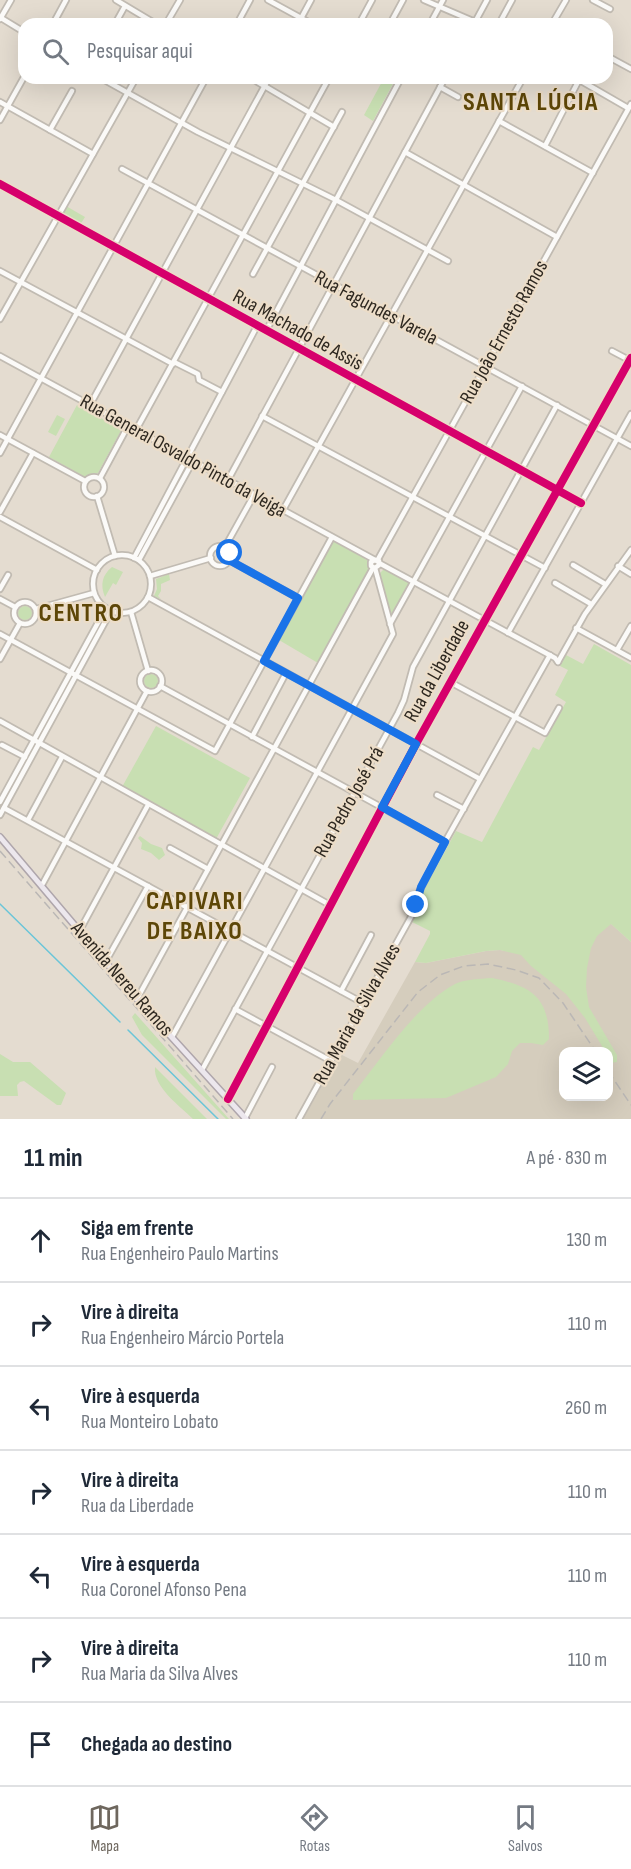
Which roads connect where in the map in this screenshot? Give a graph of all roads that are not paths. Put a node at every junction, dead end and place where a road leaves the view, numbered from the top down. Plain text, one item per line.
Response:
1 (11, 0) edge
2 (66, 0) edge
3 (116, 0) edge
4 (180, 0) edge
5 (250, 0) edge
6 (268, 0) edge
7 (311, 0) edge
8 (372, 0) edge
9 (403, 0) edge
10 (424, 0) edge
11 (443, 0) edge
12 (487, 0) edge
13 (512, 0) edge
14 (566, 0) edge
15 (593, 0) edge
16 (125, 6) junction
17 (440, 7) junction
18 (610, 9) dead end
19 (56, 18) edge
20 (118, 18) edge
21 (146, 18) edge
22 (170, 18) edge
23 (240, 18) edge
24 (301, 18) joint
25 (362, 18) edge
26 (393, 18) edge
27 (434, 18) edge
28 (465, 18) edge
29 (478, 18) edge
30 (502, 18) edge
31 (556, 18) edge
32 (0, 19) edge
33 (18, 29) edge
34 (613, 59) edge
35 (631, 69) edge
36 (20, 84) edge
37 (111, 84) edge
38 (133, 84) edge
39 (203, 84) edge
40 (261, 84) edge
41 (326, 84) edge
42 (398, 84) edge
43 (442, 84) edge
44 (519, 84) edge
45 (576, 84) edge
46 (588, 84) edge
47 (264, 86) junction
48 (440, 87) junction
49 (72, 91) dead end
50 (127, 94) junction
51 (458, 97) dead end
52 (0, 102) edge
53 (8, 106) junction
54 (630, 106) edge
55 (342, 112) dead end
56 (310, 114) junction
57 (0, 120) edge
58 (499, 121) junction
59 (181, 124) junction
60 (334, 127) junction
61 (50, 130) junction
62 (545, 146) junction
63 (230, 148) junction
64 (405, 152) junction
65 (93, 154) junction
66 (122, 169) dead end
67 (278, 172) junction
68 (593, 173) junction
69 (148, 183) junction
70 (0, 184) edge
71 (303, 184) junction
72 (464, 185) junction
73 (336, 200) junction
74 (197, 210) junction
75 (58, 215) junction
76 (369, 218) junction
77 (243, 236) junction
78 (557, 237) junction
79 (113, 247) junction
80 (267, 249) junction
81 (427, 250) junction
82 (448, 261) dead end
83 (300, 267) junction
84 (0, 271) edge
85 (162, 274) junction
86 (253, 274) dead end
87 (21, 282) junction
88 (333, 285) junction
89 (208, 299) junction
90 (77, 313) junction
91 (390, 316) junction
92 (0, 320) edge
93 (257, 326) junction
94 (266, 331) junction
95 (126, 340) junction
96 (298, 349) junction
97 (612, 351) dead end
98 (0, 356) edge
99 (631, 360) edge
100 (173, 363) junction
101 (486, 366) junction
102 (41, 378) junction
103 (355, 380) junction
104 (522, 386) junction
105 (222, 392) junction
106 (90, 405) junction
107 (557, 405) junction
108 (631, 414) edge
109 (262, 416) junction
110 (128, 426) junction
111 (594, 426) junction
112 (136, 430) junction
113 (449, 431) junction
114 (0, 435) edge
115 (618, 438) junction
116 (8, 439) junction
117 (319, 446) junction
118 (631, 446) edge
119 (486, 451) junction
120 (0, 453) edge
121 (33, 453) junction
122 (191, 460) junction
123 (521, 470) junction
124 (100, 478) junction
125 (228, 480) junction
126 (86, 481) junction
127 (557, 490) junction
128 (254, 495) junction
129 (97, 496) junction
130 (413, 497) junction
131 (581, 503) junction
132 (283, 510) junction
133 (0, 512) edge
134 (449, 516) junction
135 (0, 517) edge
136 (485, 536) junction
137 (332, 537) junction
138 (225, 547) junction
139 (631, 550) edge
140 (521, 555) junction
141 (115, 556) junction
142 (211, 558) junction
143 (136, 559) junction
144 (229, 560) junction
145 (375, 564) junction
146 (573, 565) dead end
147 (618, 566) junction
148 (545, 568) junction
149 (97, 570) junction
150 (8, 574) dead end
151 (631, 574) edge
152 (150, 576) junction
153 (413, 581) junction
154 (555, 583) dead end
155 (605, 584) junction
156 (0, 589) edge
157 (94, 593) junction
158 (148, 597) junction
159 (298, 598) junction
160 (0, 599) edge
161 (449, 601) junction
162 (591, 604) junction
163 (15, 608) junction
164 (36, 609) junction
165 (109, 610) junction
166 (131, 612) junction
167 (485, 620) junction
168 (20, 623) junction
169 (390, 624) junction
170 (631, 626) edge
171 (576, 628) junction
172 (508, 633) junction
173 (0, 634) edge
174 (10, 639) junction
175 (617, 650) junction
176 (556, 658) junction
177 (631, 658) edge
178 (0, 659) edge
179 (264, 661) junction
180 (148, 671) junction
181 (71, 672) junction
182 (286, 673) junction
183 (76, 675) junction
184 (450, 682) junction
185 (309, 685) junction
186 (160, 686) junction
187 (147, 690) junction
188 (137, 708) junction
189 (558, 708) dead end
190 (352, 709) junction
191 (515, 717) junction
192 (0, 722) edge
193 (229, 724) junction
194 (390, 729) junction
195 (252, 736) junction
196 (34, 740) junction
197 (416, 744) junction
198 (2, 745) dead end
199 (39, 745) junction
200 (274, 748) junction
201 (25, 757) junction
202 (62, 758) junction
203 (317, 772) junction
204 (99, 778) junction
205 (480, 779) junction
206 (355, 792) junction
207 (438, 795) dead end
208 (0, 802) edge
209 (148, 805) junction
210 (382, 807) junction
211 (4, 808) junction
212 (464, 809) junction
213 (0, 815) edge
214 (28, 820) junction
215 (0, 837) edge
216 (65, 841) junction
217 (445, 842) junction
218 (221, 845) junction
219 (170, 849) dead end
220 (114, 867) junction
221 (208, 869) junction
222 (264, 869) junction
223 (42, 885) junction
224 (148, 886) junction
225 (301, 889) junction
226 (330, 905) junction
227 (187, 908) junction
228 (80, 930) junction
229 (230, 931) junction
230 (371, 935) dead end
231 (267, 951) junction
232 (106, 961) junction
233 (297, 968) junction
234 (341, 991) junction
235 (137, 999) junction
236 (363, 1003) junction
237 (235, 1009) junction
238 (266, 1026) junction
239 (172, 1037) junction
240 (331, 1061) junction
241 (272, 1067) dead end
242 (202, 1070) junction
243 (228, 1099) junction
244 (245, 1118) edge
245 (299, 1119) edge

1 - 32 street
2 - 19 street
3 - 16 street
4 - 22 street
5 - 23 street
6 - 24 street
7 - 24 street
8 - 25 street
9 - 26 street
10 - 17 street
11 - 17 street
12 - 29 street
13 - 30 street
14 - 31 street
15 - 18 street
16 - 20 street
16 - 21 street
17 - 27 street
17 - 28 street
32 - 33 street
34 - 35 street
36 - 53 street
37 - 50 street
38 - 50 street
39 - 59 street
40 - 47 street
41 - 56 street
42 - 73 street
43 - 48 street
44 - 58 street
45 - 62 street
46 - 54 street
47 - 56 street
47 - 63 street
48 - 51 street
48 - 64 street
49 - 61 street
50 - 59 street
50 - 65 street
52 - 53 street
53 - 57 street
53 - 61 street
54 - 68 street, Rua João Ernesto Ramos
55 - 60 street
56 - 60 street
56 - 67 street
58 - 62 street
58 - 72 street
59 - 63 street
59 - 69 street
60 - 71 street
61 - 65 street
62 - 68 street
63 - 67 street
63 - 74 street
64 - 72 street
64 - 76 street
65 - 75 street
66 - 69 street, Rua Fagundes Varela
67 - 71 street
67 - 77 street
68 - 78 street, Rua João Ernesto Ramos
69 - 74 street, Rua Fagundes Varela
69 - 79 street
70 - 75 street, Rua Machado de Assis
71 - 73 street
71 - 80 street
72 - 78 street
72 - 81 street
73 - 76 street
73 - 83 street
74 - 77 street, Rua Fagundes Varela
74 - 85 street
75 - 79 street, Rua Machado de Assis
75 - 87 street
76 - 81 street
76 - 88 street
77 - 80 street, Rua Fagundes Varela
77 - 89 street
78 - 101 street, Rua João Ernesto Ramos
79 - 85 street, Rua Machado de Assis
79 - 90 street
80 - 83 street, Rua Fagundes Varela
80 - 86 street
81 - 82 street
81 - 91 street
83 - 88 street, Rua Fagundes Varela
83 - 94 street
84 - 87 street
85 - 89 street, Rua Machado de Assis
85 - 95 street
87 - 90 street
87 - 92 street
88 - 91 street, Rua Fagundes Varela
88 - 96 street
89 - 93 street, Rua Machado de Assis
89 - 100 street
90 - 95 street
90 - 102 street
91 - 101 street, Rua Fagundes Varela
91 - 103 street
93 - 94 street, Rua Machado de Assis
93 - 105 street
94 - 96 street, Rua Machado de Assis
95 - 100 street
95 - 106 street
96 - 103 street, Rua Machado de Assis
96 - 109 street
97 - 99 street
98 - 102 street, Rua General Osvaldo Pinto da Veiga
99 - 111 street, Rua da Liberdade
100 - 105 street
100 - 112 street
101 - 104 street, Rua Fagundes Varela
101 - 113 street, Rua João Ernesto Ramos
102 - 106 street, Rua General Osvaldo Pinto da Veiga
102 - 116 street
103 - 113 street, Rua Machado de Assis
103 - 117 street
104 - 107 street, Rua Fagundes Varela
104 - 119 street
105 - 122 street
106 - 110 street, Rua General Osvaldo Pinto da Veiga
107 - 111 street, Rua Fagundes Varela
107 - 123 street, Rua Pedro José Prá
108 - 115 street
109 - 117 street
109 - 125 street
110 - 112 street, Rua General Osvaldo Pinto da Veiga
110 - 124 street
111 - 115 street, Rua Fagundes Varela
111 - 127 street, Rua da Liberdade
112 - 122 street, Rua General Osvaldo Pinto da Veiga
113 - 119 street, Rua Machado de Assis
113 - 130 street, Rua João Ernesto Ramos
114 - 116 street
115 - 118 street, Rua Fagundes Varela
115 - 131 street
116 - 120 street
116 - 121 street
117 - 130 street
117 - 132 street
119 - 123 street, Rua Machado de Assis
119 - 134 street
121 - 126 street
121 - 133 street
122 - 125 street, Rua General Osvaldo Pinto da Veiga
122 - 143 street
123 - 127 street, Rua Machado de Assis
123 - 136 street, Rua Pedro José Prá
124 - 126 street
124 - 129 street
125 - 128 street, Rua General Osvaldo Pinto da Veiga
126 - 129 street
127 - 131 street, Rua Machado de Assis
127 - 140 street, Rua da Liberdade
128 - 132 street, Rua General Osvaldo Pinto da Veiga
128 - 138 street
129 - 141 street
130 - 134 street
130 - 145 street, Rua João Ernesto Ramos
131 - 148 street
132 - 137 street, Rua General Osvaldo Pinto da Veiga
134 - 136 street
134 - 153 street
135 - 149 street
136 - 140 street
136 - 161 street, Rua Pedro José Prá
137 - 145 street, Rua General Osvaldo Pinto da Veiga
137 - 159 street
138 - 142 street
138 - 144 street
139 - 147 street, Rua Maria da Silva Alves
140 - 148 street
140 - 167 street, Rua da Liberdade
141 - 143 street
141 - 149 street
142 - 144 street
142 - 152 street
143 - 152 street
144 - 159 street
145 - 153 street, Rua General Osvaldo Pinto da Veiga
145 - 169 street
145 - 185 street, Rua João Ernesto Ramos
146 - 155 street
147 - 151 street
147 - 155 street, Rua Maria da Silva Alves
148 - 172 street
149 - 157 street
150 - 156 street
152 - 158 street
153 - 161 street, Rua General Osvaldo Pinto da Veiga
153 - 169 street
154 - 162 street
155 - 162 street, Rua Maria da Silva Alves
157 - 164 street
157 - 165 street
158 - 166 street
158 - 179 street
159 - 179 street
160 - 163 street
161 - 167 street, Rua General Osvaldo Pinto da Veiga
161 - 194 street, Rua Pedro José Prá
162 - 171 street, Rua Maria da Silva Alves
163 - 164 street
163 - 168 street
164 - 168 street
165 - 166 street
165 - 181 street
165 - 183 street
166 - 180 street
167 - 172 street, Rua General Osvaldo Pinto da Veiga
167 - 184 street, Rua da Liberdade
168 - 174 street
169 - 190 street
170 - 175 street
171 - 175 street
171 - 176 street, Rua Maria da Silva Alves
172 - 176 street, Rua General Osvaldo Pinto da Veiga
173 - 174 street
174 - 178 street
174 - 181 street
175 - 177 street
176 - 191 street, Rua Maria da Silva Alves
179 - 182 street
179 - 193 street
180 - 186 street
180 - 187 street
181 - 183 street
181 - 196 street
182 - 185 street
182 - 195 street
183 - 188 street
183 - 199 street
184 - 191 street
184 - 197 street, Rua da Liberdade
185 - 190 street
185 - 200 street, Rua João Ernesto Ramos
186 - 187 street
186 - 193 street
187 - 188 street
188 - 193 street
188 - 204 street
189 - 191 street
190 - 194 street
190 - 203 street
191 - 205 street, Rua Maria da Silva Alves
192 - 196 street
193 - 195 street
194 - 197 street
194 - 206 street, Rua Pedro José Prá
195 - 200 street
196 - 199 street
196 - 201 street
197 - 205 street
197 - 210 street, Rua da Liberdade
198 - 201 street
199 - 202 street
199 - 211 street
200 - 203 street
200 - 218 street, Rua João Ernesto Ramos
201 - 208 street
202 - 204 street
202 - 214 street
203 - 206 street
203 - 222 street
204 - 209 street
204 - 216 street
205 - 212 street, Rua Maria da Silva Alves
206 - 210 street
206 - 225 street, Rua Pedro José Prá
207 - 212 street
209 - 218 street
209 - 220 street
210 - 217 street
210 - 226 street, Rua da Liberdade
211 - 213 street
211 - 214 street
212 - 217 street, Rua Maria da Silva Alves
214 - 216 street
215 - 223 main road, Avenida Nereu Ramos
216 - 220 street
216 - 223 street
217 - 236 street, Rua Maria da Silva Alves
218 - 221 street, Rua João Ernesto Ramos
218 - 222 street
219 - 221 street
220 - 224 street
220 - 228 street
221 - 227 street, Rua João Ernesto Ramos
222 - 225 street
222 - 229 street
223 - 228 main road, Avenida Nereu Ramos
224 - 227 street
224 - 232 street
225 - 226 street
225 - 231 street, Rua Pedro José Prá
226 - 233 street, Rua da Liberdade
227 - 229 street
227 - 235 street, Rua João Ernesto Ramos
228 - 232 main road, Avenida Nereu Ramos
229 - 231 street
229 - 239 street
230 - 234 street
231 - 233 street
231 - 237 street, Rua Pedro José Prá
232 - 235 main road, Avenida Nereu Ramos
233 - 234 street
233 - 238 street, Rua da Liberdade
234 - 236 street
235 - 239 main road, Avenida Nereu Ramos
236 - 240 street, Rua Maria da Silva Alves
237 - 238 street
237 - 242 street, Rua Pedro José Prá
238 - 240 street
238 - 243 street, Rua da Liberdade
239 - 242 main road, Avenida Nereu Ramos
240 - 245 street, Rua Maria da Silva Alves
241 - 244 street
242 - 243 main road, Avenida Nereu Ramos
243 - 244 main road, Avenida Nereu Ramos

